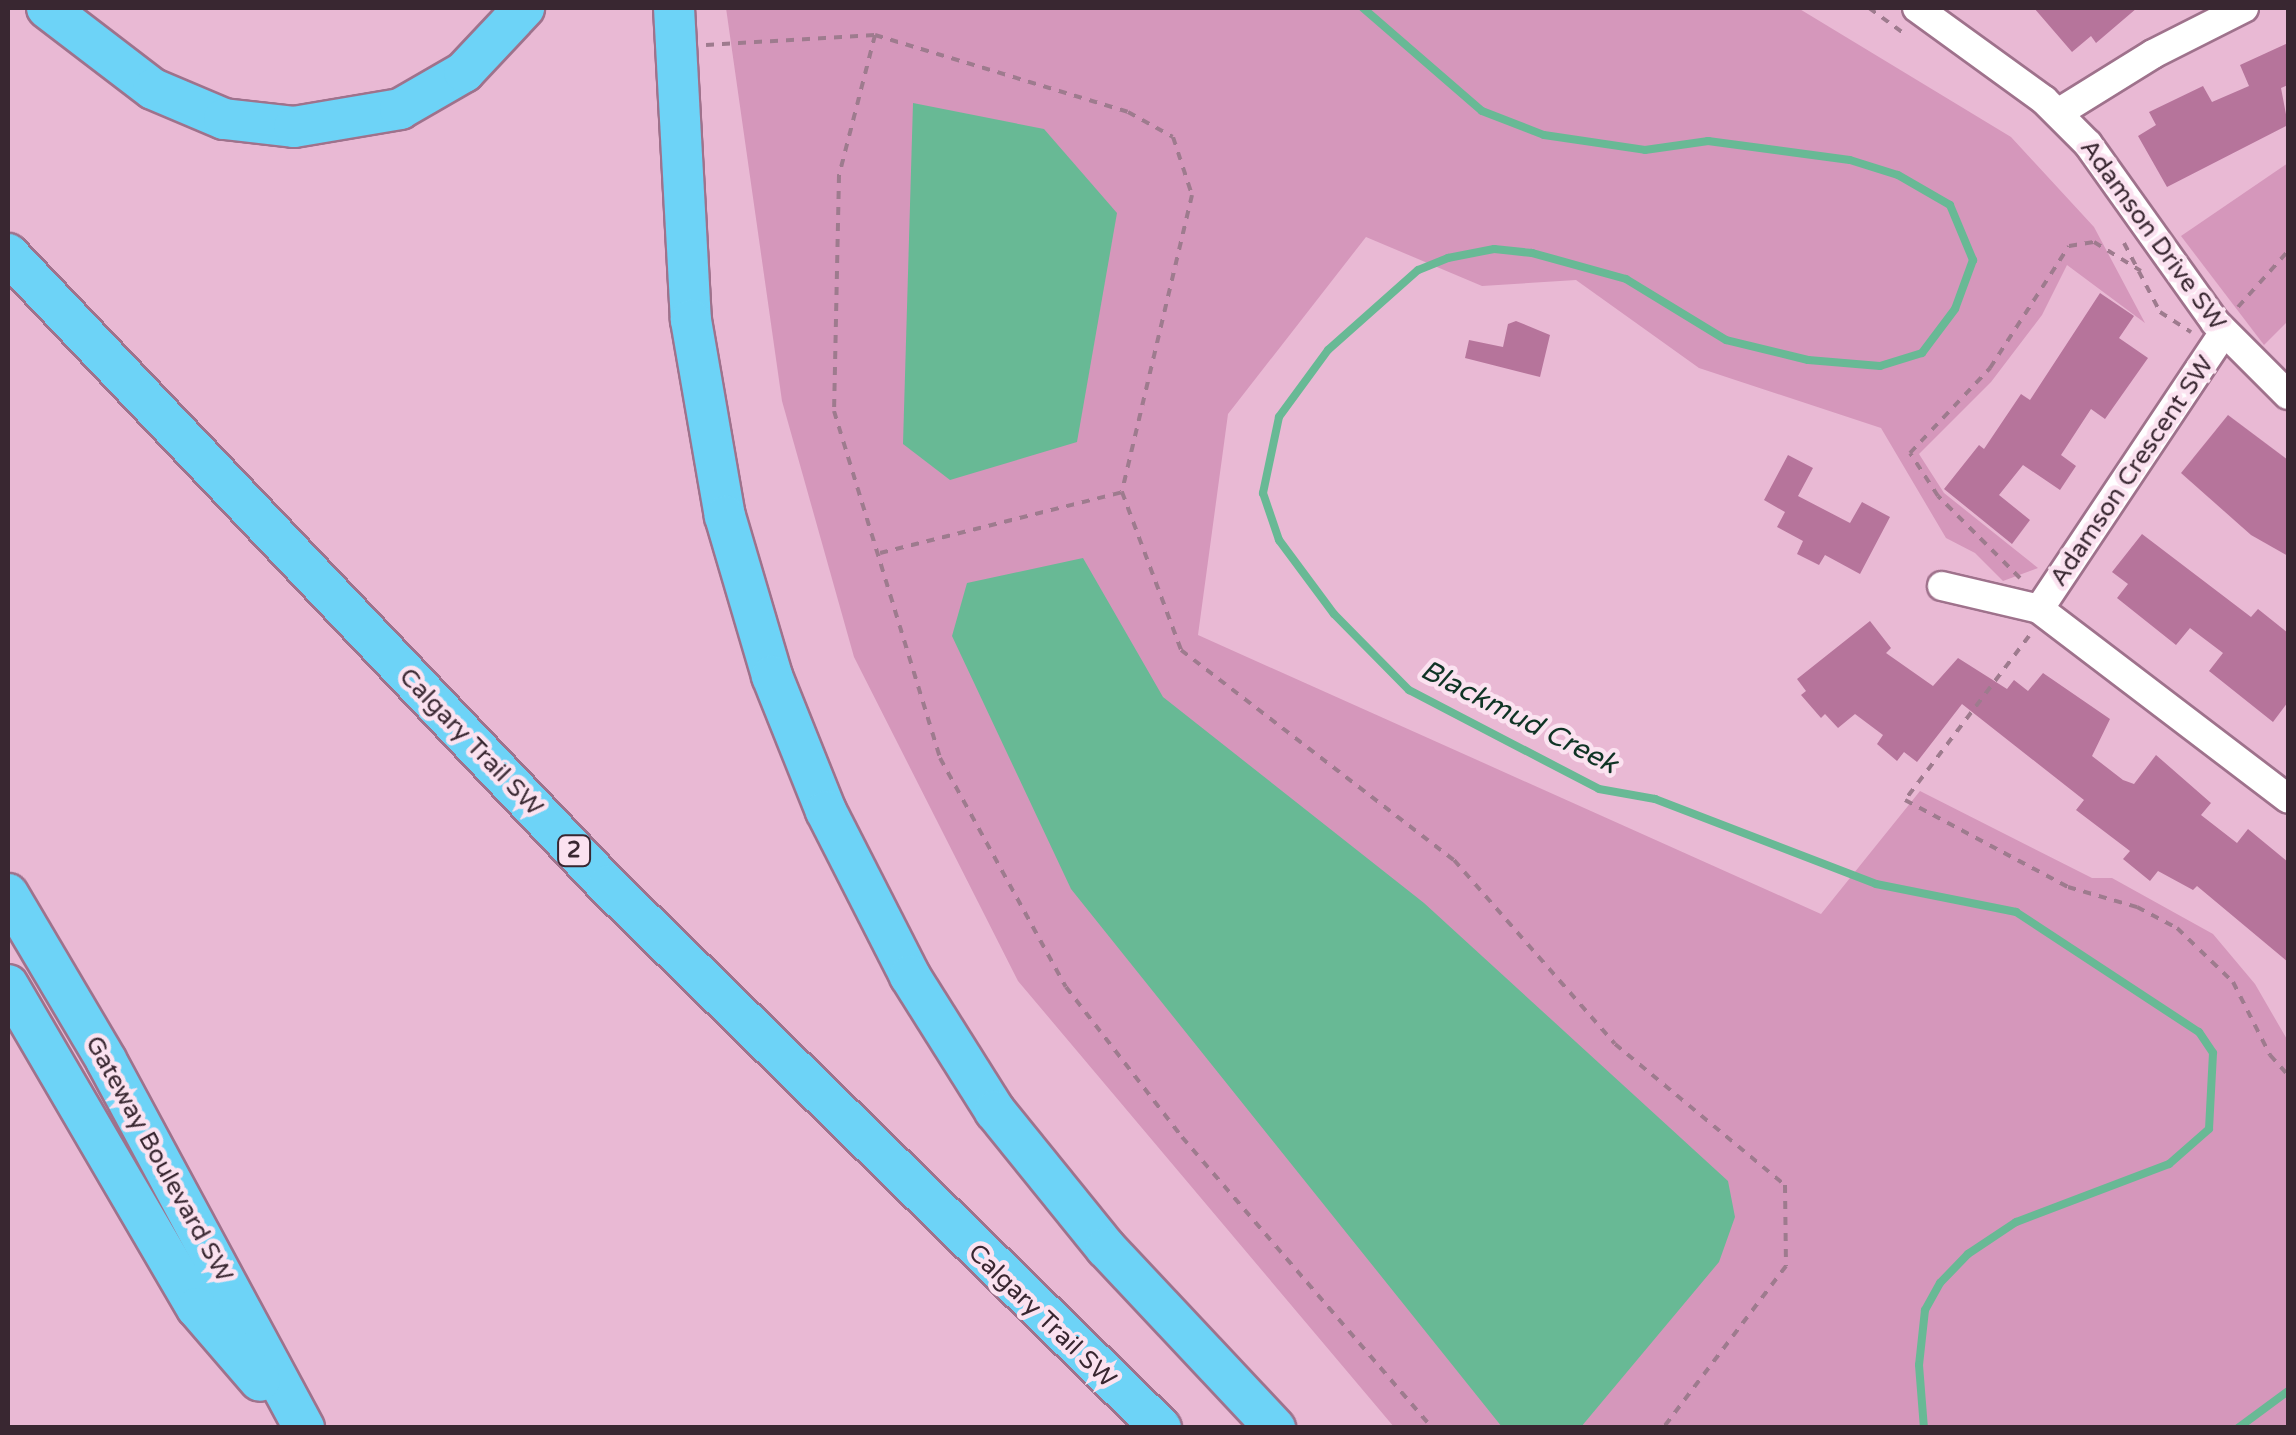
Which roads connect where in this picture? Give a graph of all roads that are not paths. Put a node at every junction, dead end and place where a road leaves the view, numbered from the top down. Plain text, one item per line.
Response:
1 (48, 8) edge
2 (524, 8) edge
3 (1917, 8) edge
4 (2244, 8) edge
5 (675, 27) edge
6 (2058, 113) junction
7 (8, 254) edge
8 (2217, 326) junction
9 (2288, 396) edge
10 (1942, 586) dead end
11 (2035, 621) junction
12 (2288, 800) edge
13 (8, 894) edge
14 (8, 985) edge
15 (302, 1428) edge
16 (1161, 1428) edge
17 (1275, 1428) edge

1 - 2 highway
3 - 6 street, Adamson Drive SW
4 - 6 street
5 - 17 highway
6 - 8 street, Adamson Drive SW
7 - 16 highway, Calgary Trail SW / 2
8 - 9 street, Adamson Drive SW
8 - 11 street, Adamson Crescent SW
10 - 11 street, Adamson Crescent SW
11 - 12 street, Adamson Crescent SW
13 - 15 highway, Gateway Boulevard SW
14 - 15 highway

